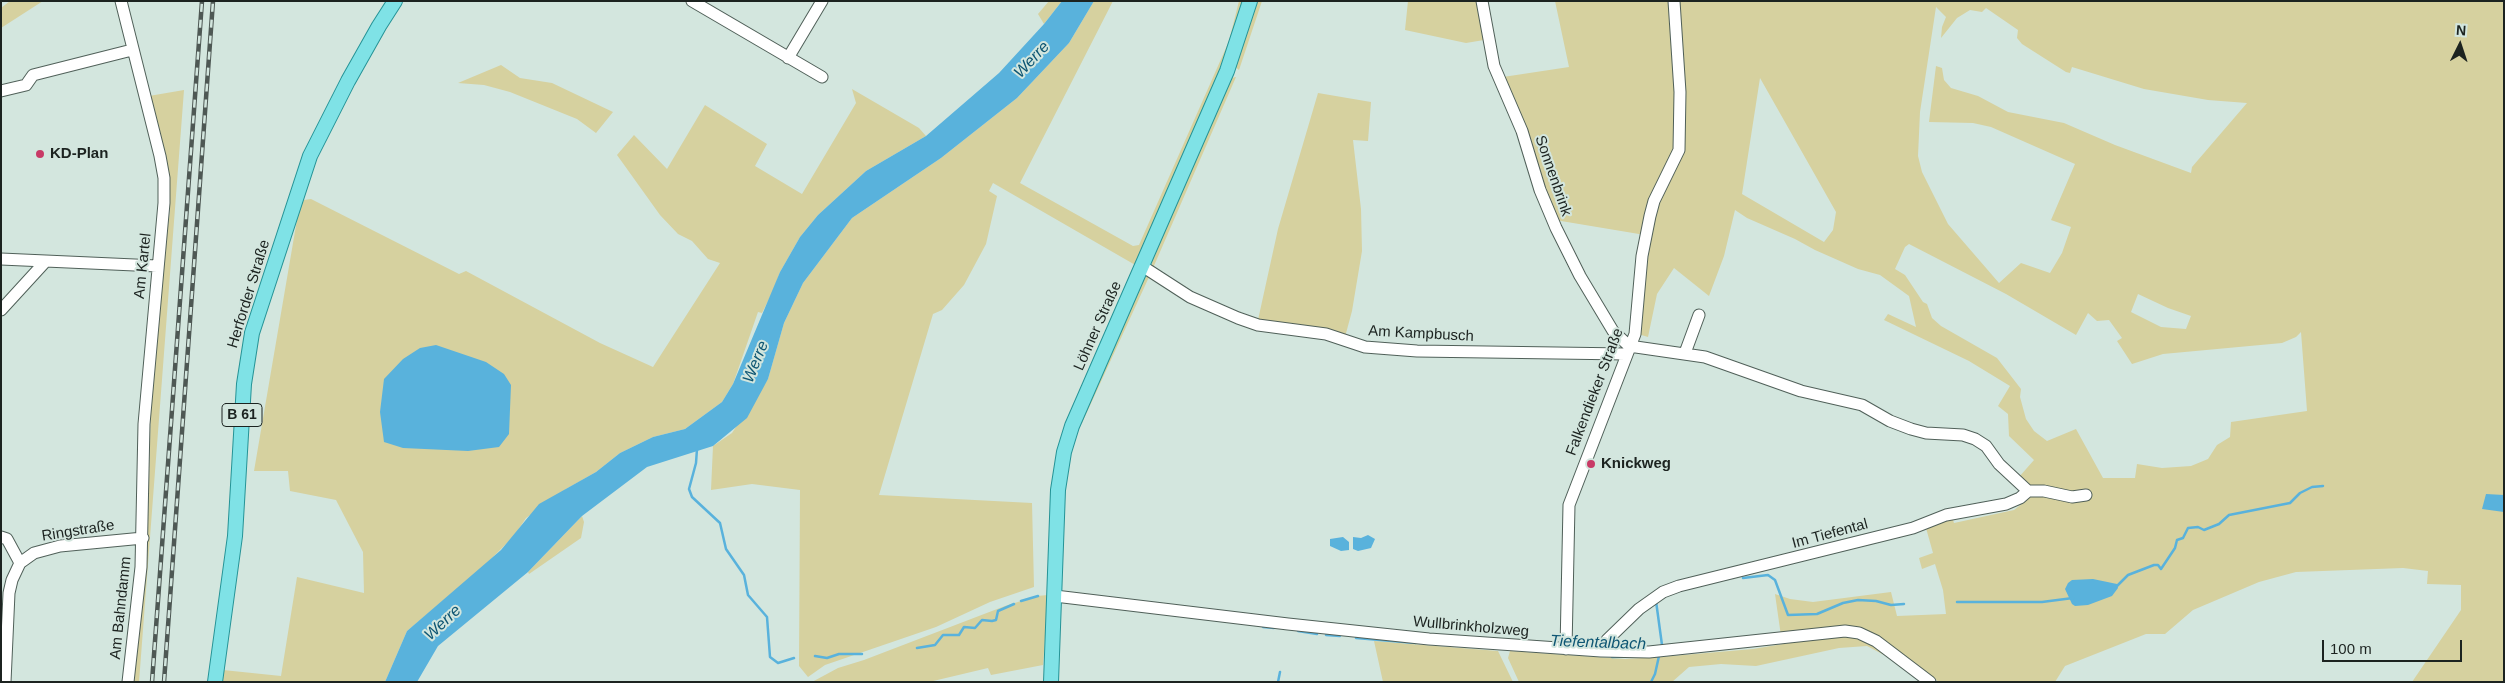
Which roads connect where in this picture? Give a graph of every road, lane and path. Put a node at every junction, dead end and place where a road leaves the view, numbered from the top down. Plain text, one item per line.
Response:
1 (121, 1) edge
2 (395, 1) edge
3 (692, 1) edge
4 (822, 1) edge
5 (1250, 1) edge
6 (1482, 1) edge
7 (1674, 1) edge
8 (132, 50) junction
9 (788, 58) junction
10 (822, 76) dead end
11 (1, 91) edge
12 (1, 259) edge
13 (45, 262) junction
14 (157, 266) junction
15 (1142, 266) junction
16 (1, 310) edge
17 (1699, 315) dead end
18 (1628, 350) junction
19 (1685, 353) junction
20 (2028, 491) junction
21 (2086, 495) dead end
22 (1, 537) edge
23 (143, 538) junction
24 (20, 562) junction
25 (1055, 596) junction
26 (1566, 649) junction
27 (1601, 651) junction
28 (5, 682) edge
29 (128, 682) edge
30 (215, 682) edge
31 (1051, 682) edge
32 (1930, 682) edge

1 - 8 street, Am Kartel
2 - 30 main road, Herforder Straße / B 61
3 - 9 street
4 - 9 street
5 - 15 main road, Löhner Straße
6 - 18 street, Sonnenbrink
7 - 18 street, Falkendieker Straße
8 - 11 street
8 - 14 street, Am Kartel
9 - 10 street
12 - 13 street
13 - 14 street
13 - 16 street
14 - 23 street, Am Kartel
15 - 18 street, Am Kampbusch
15 - 25 main road, Löhner Straße
17 - 19 street
18 - 19 street
18 - 26 street, Falkendieker Straße
19 - 20 street
20 - 21 street
20 - 27 street, Im Tiefental
22 - 24 street
23 - 24 street, Ringstraße
23 - 29 street, Am Bahndamm
24 - 28 street
25 - 26 street, Wullbrinkholzweg
25 - 31 main road, Löhner Straße
26 - 27 street, Wullbrinkholzweg
27 - 32 street, Wullbrinkholzweg

